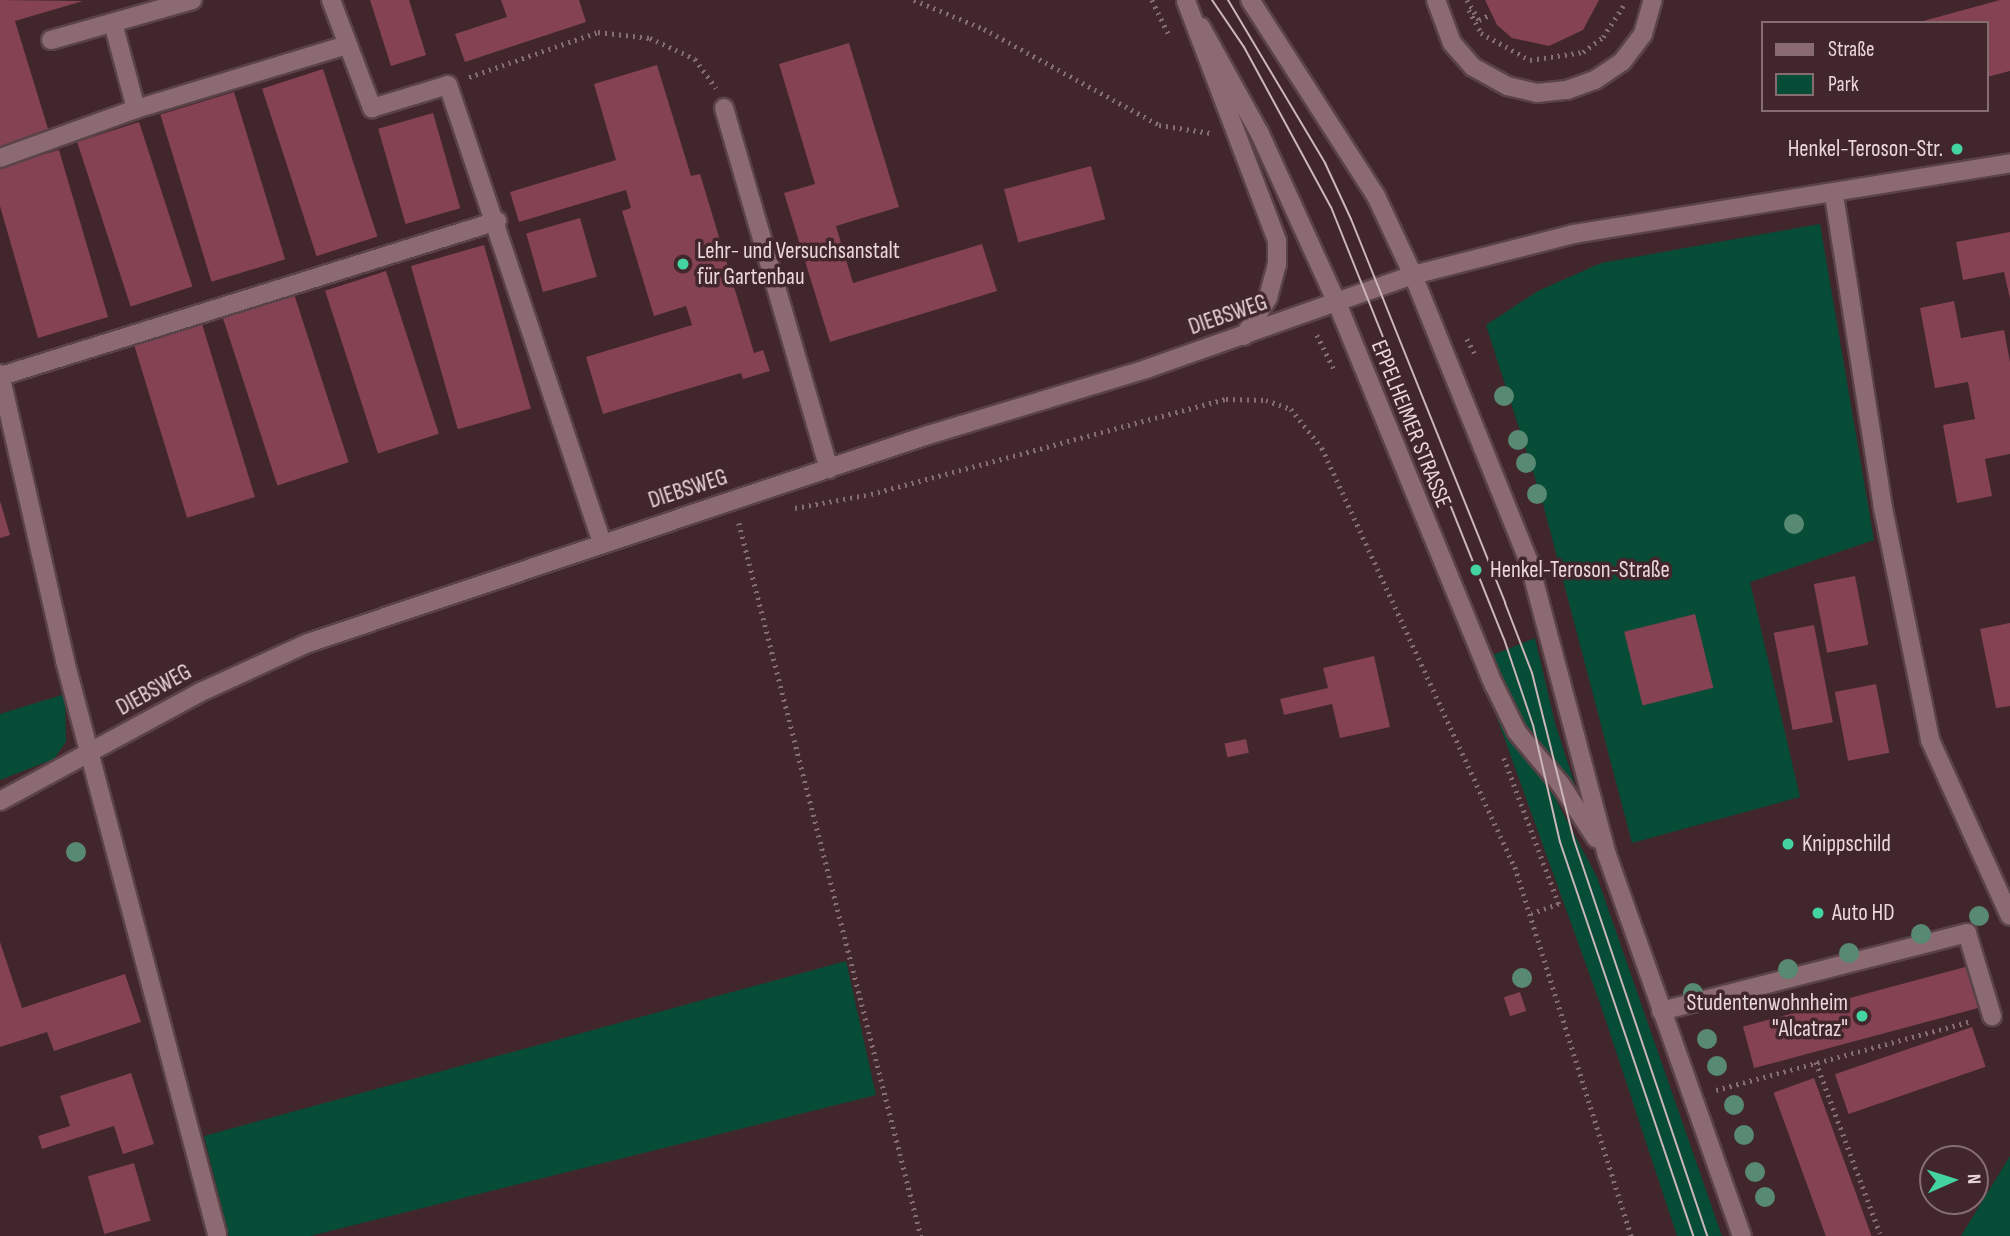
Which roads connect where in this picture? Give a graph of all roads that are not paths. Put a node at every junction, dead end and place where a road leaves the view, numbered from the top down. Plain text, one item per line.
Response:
1 (192, 0) edge
2 (331, 0) edge
3 (1185, 0) edge
4 (1250, 0) edge
5 (1436, 0) edge
6 (1653, 0) edge
7 (113, 23) junction
8 (51, 40) dead end
9 (346, 45) junction
10 (724, 108) road end
11 (136, 109) junction
12 (0, 158) edge
13 (2010, 163) edge
14 (1834, 195) junction
15 (497, 221) junction
16 (1413, 275) junction
17 (1337, 303) junction
18 (1244, 337) junction
19 (0, 375) edge
20 (829, 469) junction
21 (602, 543) junction
22 (92, 752) junction
23 (0, 801) edge
24 (1607, 855) junction
25 (2010, 916) edge
26 (1661, 1011) junction
27 (1992, 1016) road end
28 (217, 1234) edge
29 (1742, 1236) edge

1 - 7 street
2 - 9 street
3 - 17 street, EPPELHEIMER STRASSE
3 - 18 street
4 - 16 street, EPPELHEIMER STRASSE
5 - 6 street
7 - 8 street
7 - 11 street
9 - 11 street
9 - 15 street
10 - 20 street
11 - 12 street
13 - 14 street
14 - 16 street
14 - 25 street
15 - 19 street
15 - 21 street
16 - 17 street, DIEBSWEG
16 - 24 street, EPPELHEIMER STRASSE
17 - 18 street, DIEBSWEG
17 - 24 street, EPPELHEIMER STRASSE
18 - 20 street, DIEBSWEG
19 - 22 street
20 - 21 street, DIEBSWEG
21 - 22 street, DIEBSWEG
22 - 23 street, DIEBSWEG
22 - 28 street
24 - 26 street, EPPELHEIMER STRASSE
26 - 27 street
26 - 29 street, EPPELHEIMER STRASSE

